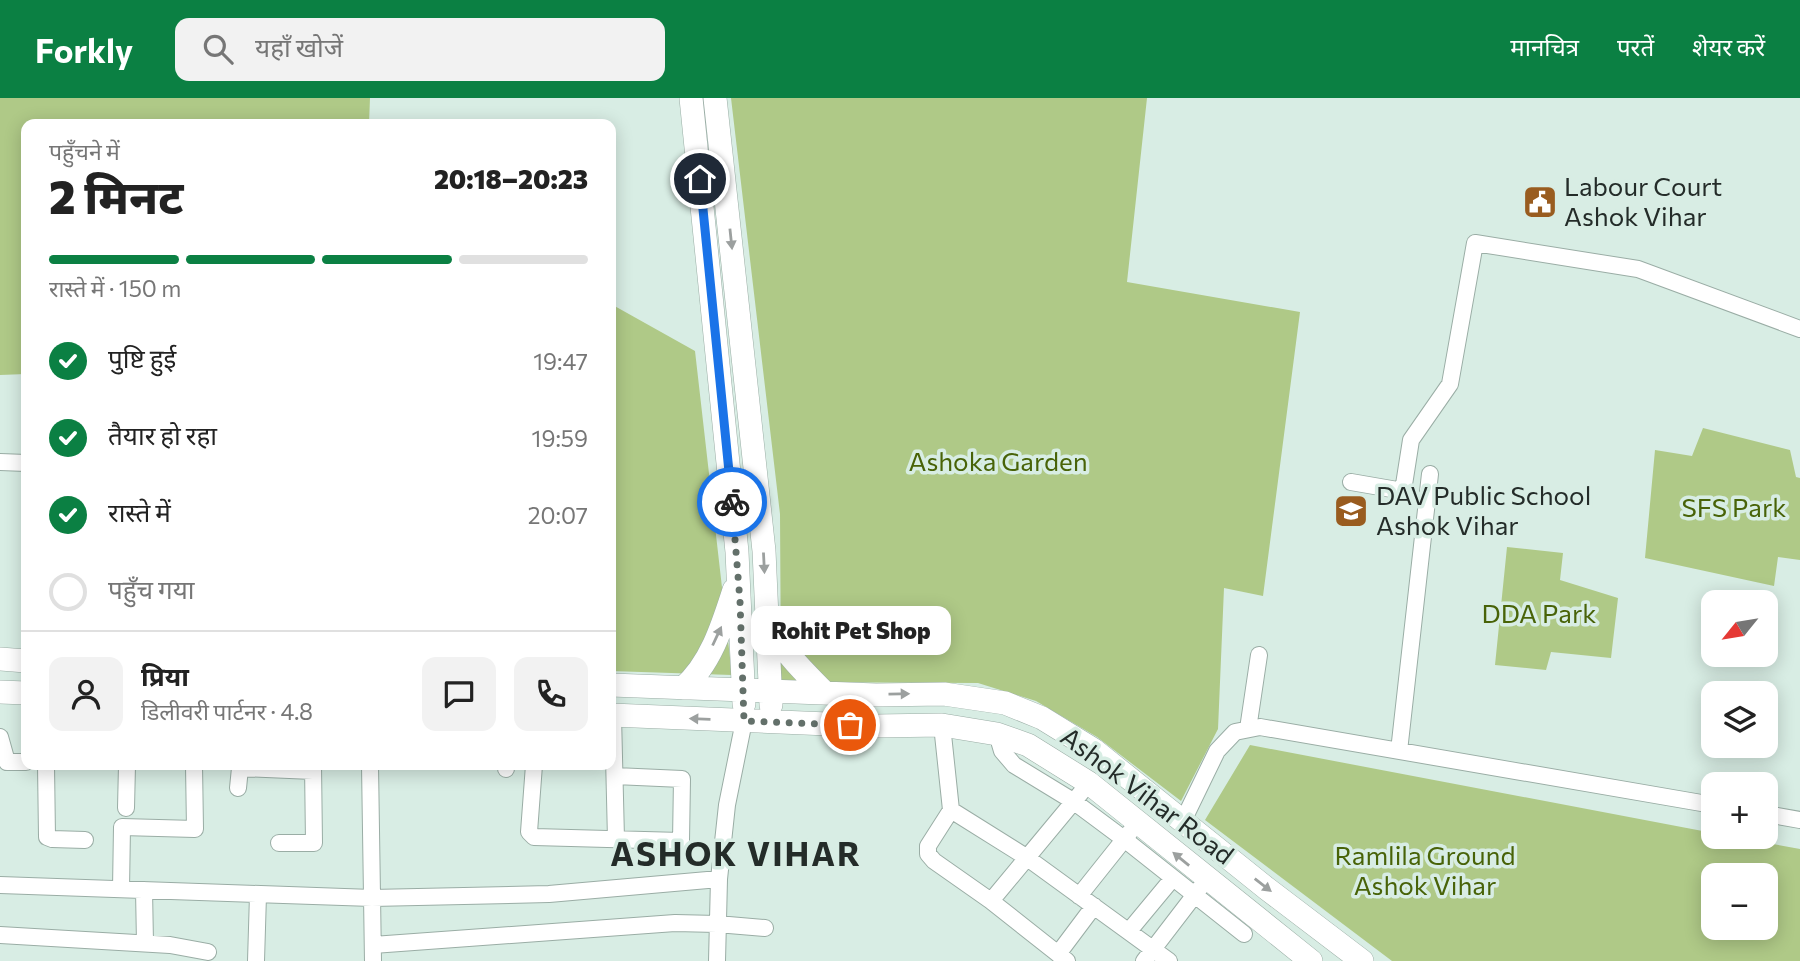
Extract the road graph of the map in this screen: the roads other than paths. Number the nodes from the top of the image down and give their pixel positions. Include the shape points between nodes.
1 (691, 98) edge
2 (715, 98) edge
3 (1800, 329) edge
4 (0, 462) edge
5 (21, 463) edge
6 (1430, 474) dead end
7 (1351, 482) dead end
8 (738, 577) junction
9 (767, 622) junction
10 (1259, 656) dead end
11 (0, 659) edge
12 (21, 661) edge
13 (616, 685) edge
14 (683, 688) junction
15 (744, 690) junction
16 (770, 691) junction
17 (0, 692) edge
18 (824, 692) junction
19 (21, 693) edge
20 (616, 715) edge
21 (744, 721) junction
22 (772, 722) junction
23 (942, 725) junction
24 (1248, 729) junction
25 (997, 734) junction
26 (0, 737) edge
27 (1399, 751) junction
28 (21, 762) edge
29 (46, 770) edge
30 (127, 770) edge
31 (194, 770) edge
32 (240, 770) edge
33 (313, 770) edge
34 (370, 770) edge
35 (534, 770) edge
36 (615, 770) edge
37 (615, 776) junction
38 (1088, 783) junction
39 (239, 788) dead end
40 (1073, 801) junction
41 (1701, 803) edge
42 (126, 808) dead end
43 (951, 810) junction
44 (1778, 816) edge
45 (1800, 820) edge
46 (1183, 821) junction
47 (1131, 831) junction
48 (616, 839) junction
49 (85, 840) dead end
50 (279, 843) dead end
51 (1026, 857) junction
52 (1173, 878) junction
53 (719, 879) junction
54 (0, 885) edge
55 (1201, 887) junction
56 (121, 889) junction
57 (144, 890) junction
58 (258, 895) junction
59 (1079, 896) junction
60 (372, 898) junction
61 (991, 901) junction
62 (1094, 906) junction
63 (717, 924) junction
64 (765, 928) dead end
65 (1129, 931) junction
66 (1244, 934) dead end
67 (0, 936) edge
68 (145, 943) junction
69 (208, 952) dead end
70 (373, 953) edge
71 (1149, 955) edge
72 (1062, 957) edge
73 (256, 961) edge
74 (717, 961) edge
75 (1170, 961) edge
76 (1311, 961) edge
77 (1362, 961) edge

1 - 8 main road
2 -> 9 main road via 764,551
3 - 7 street via 1638,269 1475,243 1450,384 1412,440 1403,491
4 - 5 street
6 - 27 street
14 -> 8 main road via 695,678 719,632
8 - 15 main road
9 - 16 main road
9 - 18 main road via 795,662
10 - 24 street
11 - 12 main road
13 - 14 main road, Ashok Vihar Road
14 - 15 main road, Ashok Vihar Road
15 - 16 main road, Ashok Vihar Road
15 - 21 main road
16 - 18 main road, Ashok Vihar Road
16 - 22 main road
17 - 19 main road
18 -> 46 main road, Ashok Vihar Road via 944,694 1005,703 1042,718 1094,750
21 -> 20 main road, Ashok Vihar Road
21 - 22 main road, Ashok Vihar Road
21 - 53 street via 727,806
22 - 23 main road, Ashok Vihar Road
23 - 25 main road, Ashok Vihar Road
23 - 43 street
24 - 27 street via 1260,727
24 - 46 street via 1235,733 1217,751
25 - 38 main road, Ashok Vihar Road via 1028,745
25 - 40 street via 1002,751 1014,765
26 - 28 street via 6,762
27 - 41 street
29 - 49 street via 47,837
30 - 42 street
31 - 56 street via 195,829 122,827
32 - 39 street
33 - 50 street via 314,843
34 - 60 street
35 - 48 street via 531,835
36 - 37 street
37 - 48 street
37 - 48 street via 682,779 681,841
38 - 40 street
38 - 47 main road, Ashok Vihar Road
40 - 47 street
40 - 51 street
43 - 51 street
43 - 61 street via 928,846 928,854
44 - 45 street
46 -> 77 main road, Ashok Vihar Road
47 - 52 street
55 -> 47 main road, Ashok Vihar Road
47 - 59 street
51 - 59 street
51 - 61 street
52 - 55 street
52 - 65 street
53 - 60 street via 549,894
53 - 63 street
54 - 56 street
55 - 66 street
55 - 71 street
55 - 76 main road, Ashok Vihar Road
56 - 57 street
57 - 58 street
57 - 68 street
58 - 60 street
58 - 73 street
59 - 62 street
60 - 70 street
61 - 72 street
62 - 65 street
62 - 72 street
63 - 64 street
63 - 70 street via 675,923
63 - 74 street
65 - 71 street
67 - 68 street
68 - 69 street
71 - 75 street

